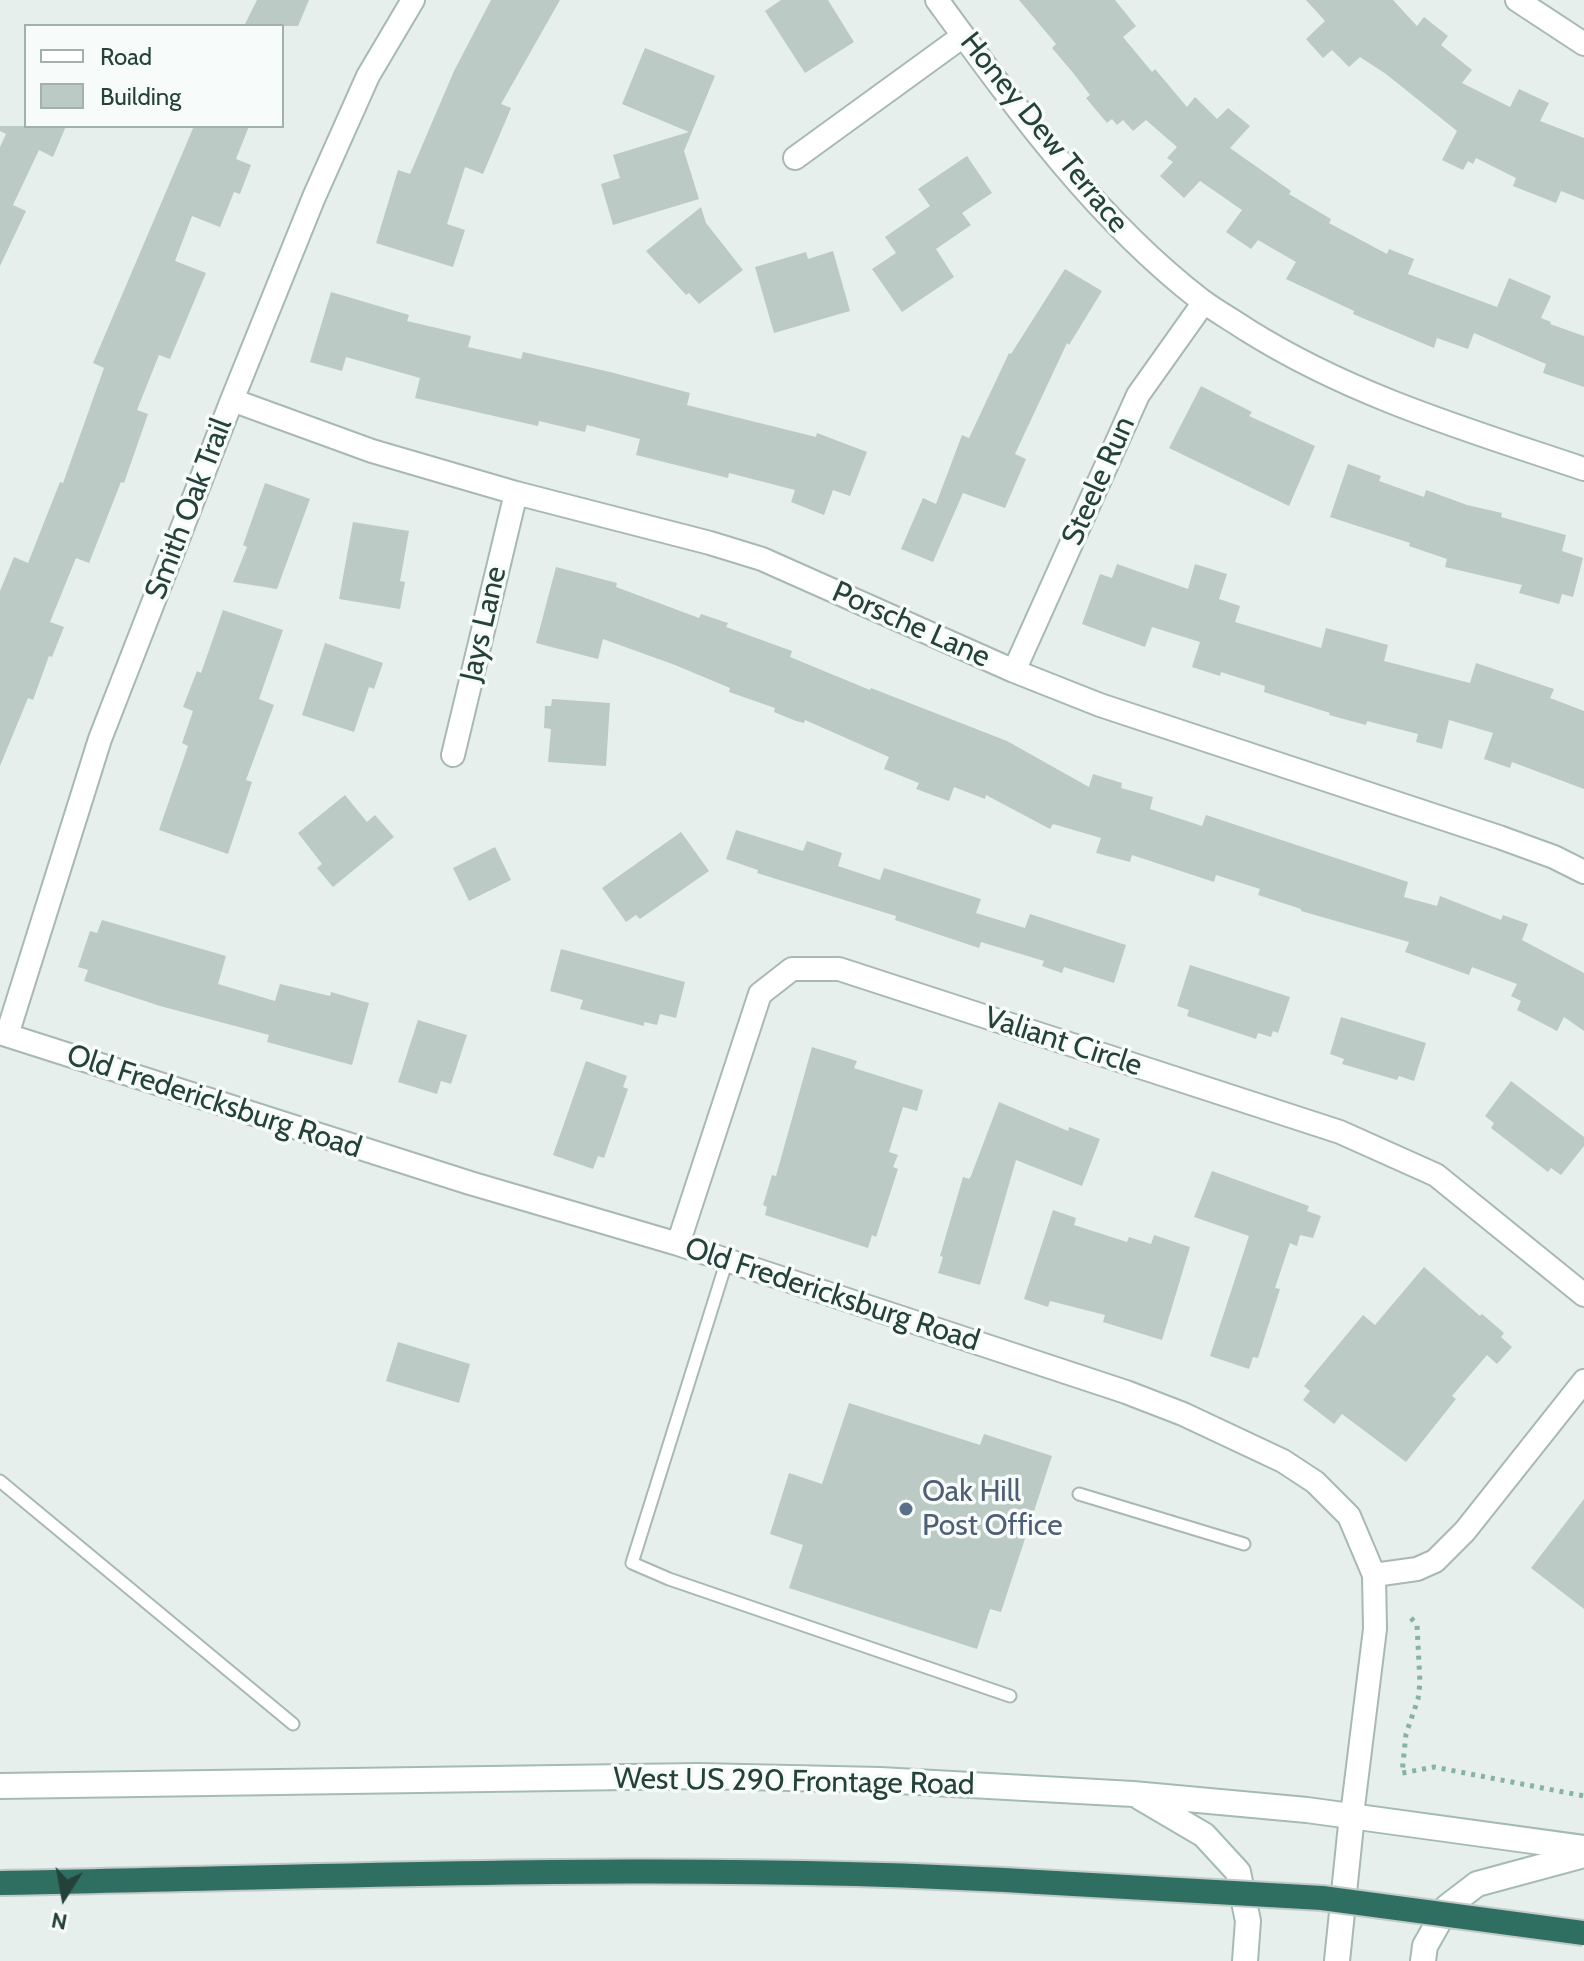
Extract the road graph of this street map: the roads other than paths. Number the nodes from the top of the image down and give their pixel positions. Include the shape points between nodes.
1 (413, 0) edge
2 (937, 0) edge
3 (1517, 0) edge
4 (963, 36) junction
5 (1584, 44) edge
6 (795, 158) dead end
7 (1204, 302) junction
8 (232, 400) junction
9 (1584, 469) edge
10 (516, 493) junction
11 (1014, 671) junction
12 (453, 755) dead end
13 (1584, 872) edge
14 (3, 1034) edge
15 (678, 1244) junction
16 (727, 1260) junction
17 (1584, 1295) edge
18 (1584, 1381) edge
19 (0, 1481) edge
20 (1079, 1494) dead end
21 (1244, 1544) dead end
22 (1374, 1575) junction
23 (1010, 1696) dead end
24 (293, 1724) dead end
25 (0, 1786) edge
26 (1133, 1794) junction
27 (1352, 1815) junction
28 (1584, 1848) edge
29 (1584, 1855) edge
30 (0, 1883) edge
31 (1584, 1933) edge
32 (1245, 1961) edge
33 (1337, 1961) edge
34 (1423, 1961) edge

1 - 8 street, Smith Oak Trail via 368,76
2 - 4 street, Honey Dew Terrace
3 - 5 street
4 - 6 street
4 - 7 street, Honey Dew Terrace via 1079,185 1145,254
7 - 9 street, Honey Dew Terrace via 1338,381
7 - 11 street, Steele Run via 1138,395
8 - 10 street, Porsche Lane via 372,451
8 - 14 street, Smith Oak Trail via 100,739
10 - 11 street, Porsche Lane via 762,559
10 - 12 street, Jays Lane
11 - 13 street, Porsche Lane via 1100,705 1499,837
14 - 15 street, Old Fredericksburg Road
15 - 16 street, Old Fredericksburg Road
15 - 17 street, Valiant Circle via 760,994 792,969 839,969 1340,1132 1436,1175
16 - 22 street, Old Fredericksburg Road via 1126,1392 1283,1461 1315,1482 1349,1516
16 - 23 lane via 632,1563
18 - 22 street via 1435,1561
19 - 24 lane
20 - 21 lane
22 - 27 street, Old Fredericksburg Road via 1375,1629
25 - 26 main road, West US 290 Frontage Road via 698,1776
26 - 27 main road, West US 290 Frontage Road
26 - 32 main road via 1204,1835 1238,1872 1248,1921
27 - 28 main road, West US 290 Frontage Road
27 - 33 main road
29 - 34 main road via 1477,1884 1447,1907 1425,1946
30 - 31 highway, bridge via 622,1872 890,1873 1322,1898

